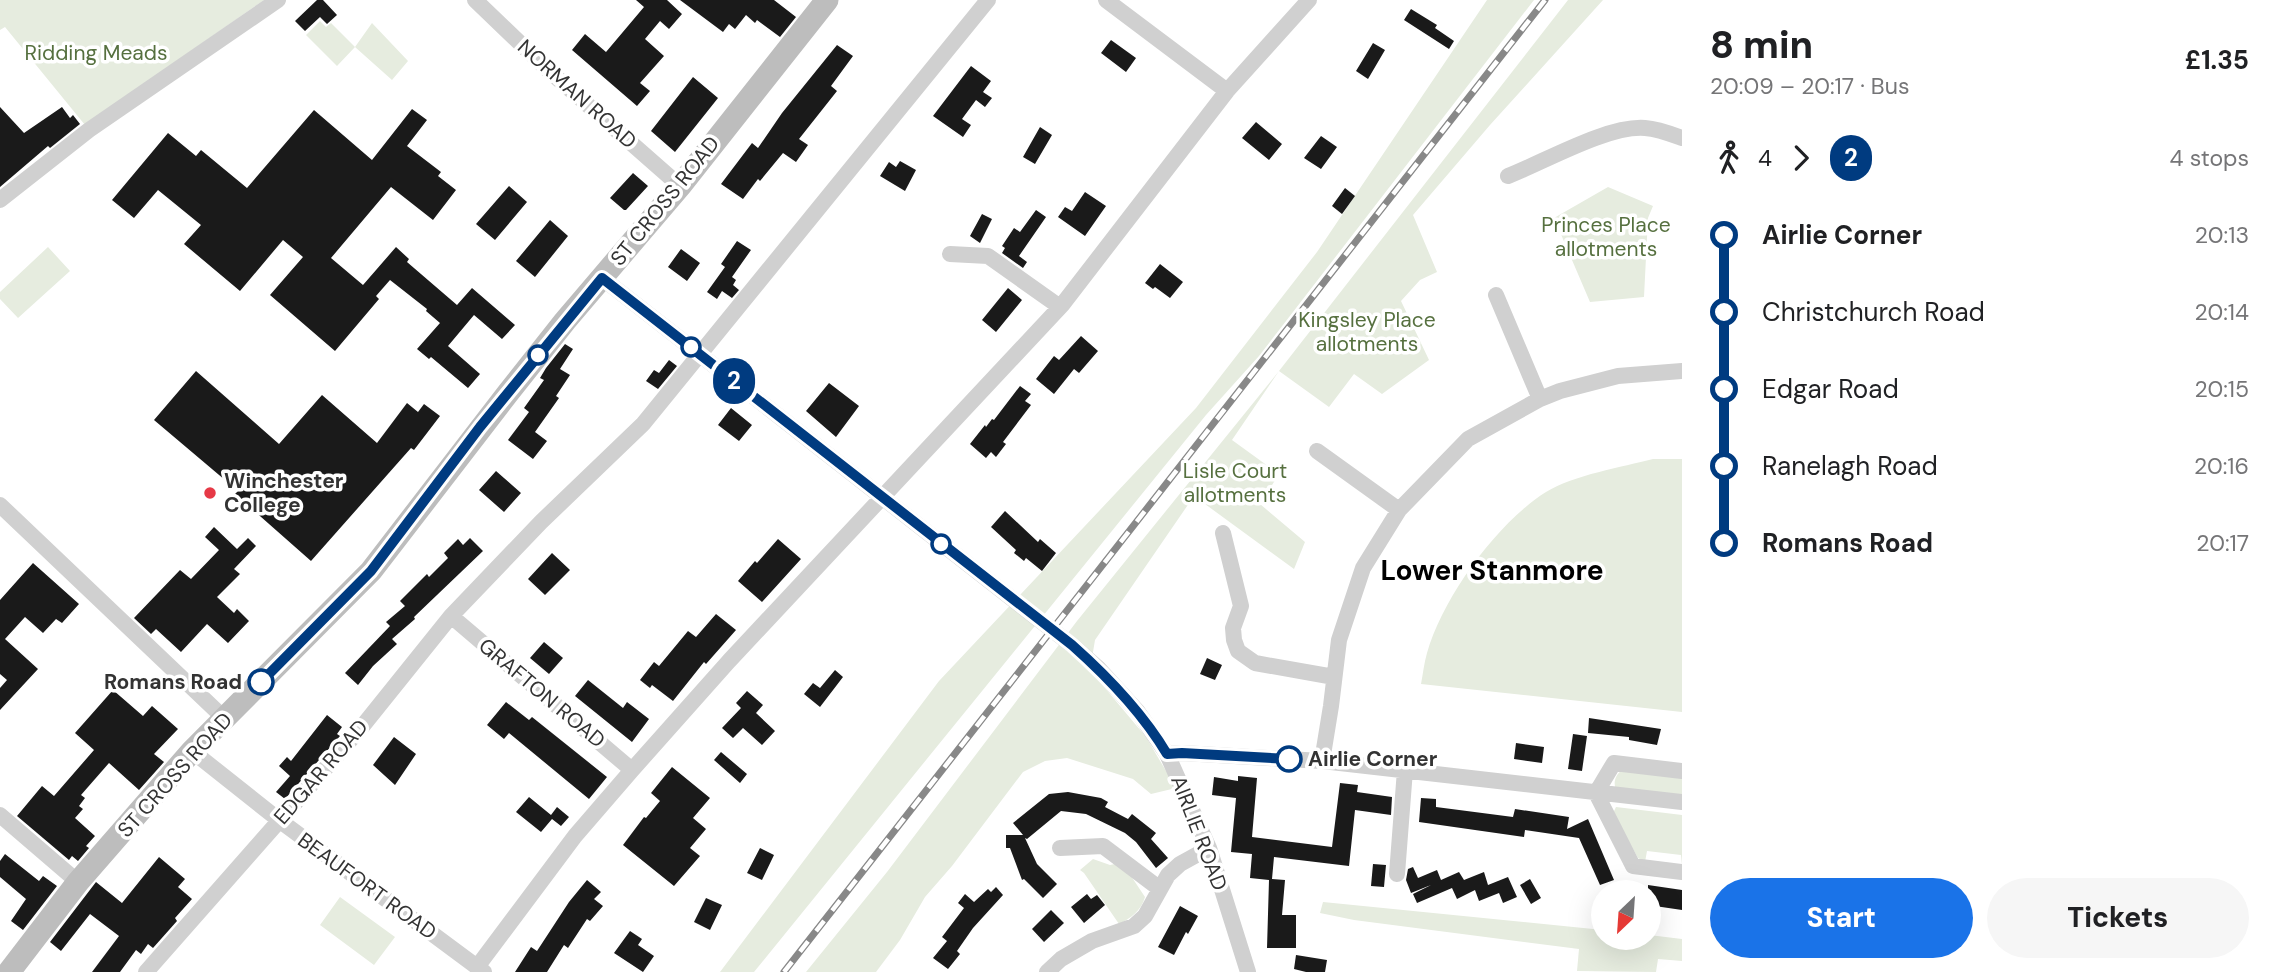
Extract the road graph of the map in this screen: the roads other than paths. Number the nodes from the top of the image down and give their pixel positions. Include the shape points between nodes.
1 (278, 0) edge
2 (475, 0) edge
3 (827, 0) edge
4 (988, 0) edge
5 (1106, 0) edge
6 (1309, 0) edge
7 (1227, 91) junction
8 (1682, 138) edge
9 (1508, 176) dead end
10 (680, 186) junction
11 (0, 200) edge
12 (950, 254) dead end
13 (602, 278) junction
14 (1496, 295) dead end
15 (1060, 307) junction
16 (702, 355) junction
17 (1682, 371) edge
18 (1540, 399) junction
19 (1317, 451) dead end
20 (881, 498) junction
21 (0, 505) edge
22 (1399, 510) junction
23 (1223, 534) dead end
24 (451, 616) junction
25 (1038, 619) tunnel mouth
26 (1072, 645) tunnel mouth
27 (1334, 677) junction
28 (225, 719) junction
29 (192, 751) junction
30 (1167, 754) junction
31 (1322, 761) junction
32 (632, 770) junction
33 (1405, 770) junction
34 (1682, 771) edge
35 (1596, 793) junction
36 (1682, 802) edge
37 (0, 815) edge
38 (279, 820) junction
39 (1060, 848) dead end
40 (1209, 848) junction
41 (1682, 872) edge
42 (1397, 874) dead end
43 (78, 883) junction
44 (1160, 889) junction
45 (481, 970) edge
46 (9, 972) edge
47 (148, 972) edge
48 (1047, 972) edge
49 (1248, 972) edge

1 - 11 street via 89,130
2 - 10 street, NORMAN ROAD
3 - 10 main road, ST CROSS ROAD
4 - 16 street, EDGAR ROAD
5 - 7 street
6 - 7 street
7 - 15 street
8 - 9 street via 1631,129 1574,147
10 - 13 main road, ST CROSS ROAD
12 - 15 street via 988,256
13 - 16 street
13 - 28 main road, ST CROSS ROAD via 480,427 371,571
14 - 18 street
15 - 20 street
16 - 20 street
16 - 24 street, EDGAR ROAD via 643,424
17 - 18 street via 1618,376
18 - 22 street via 1468,439
19 - 22 street
20 - 25 street
20 - 32 street
21 - 28 street
22 - 27 street via 1363,568 1339,640
23 - 27 street via 1241,606 1233,628 1238,650 1255,663
24 - 32 street, GRAFTON ROAD
24 - 38 street, EDGAR ROAD
26 - 30 street, AIRLIE ROAD via 1138,712
27 - 31 street
28 - 29 main road, ST CROSS ROAD
29 - 38 street, BEAUFORT ROAD
29 - 43 main road, ST CROSS ROAD
30 - 31 street
30 - 40 street, AIRLIE ROAD
31 - 33 street
32 - 45 street via 575,836
33 - 35 street
33 - 42 street
34 - 35 street via 1614,763
35 - 36 street
35 - 41 street via 1633,866
37 - 43 street
38 - 45 street, BEAUFORT ROAD
38 - 47 street, EDGAR ROAD
39 - 44 street via 1103,846
40 - 44 street via 1180,864
40 - 49 street, AIRLIE ROAD
43 - 46 main road, ST CROSS ROAD
44 - 48 street via 1145,916 1133,926 1092,942

